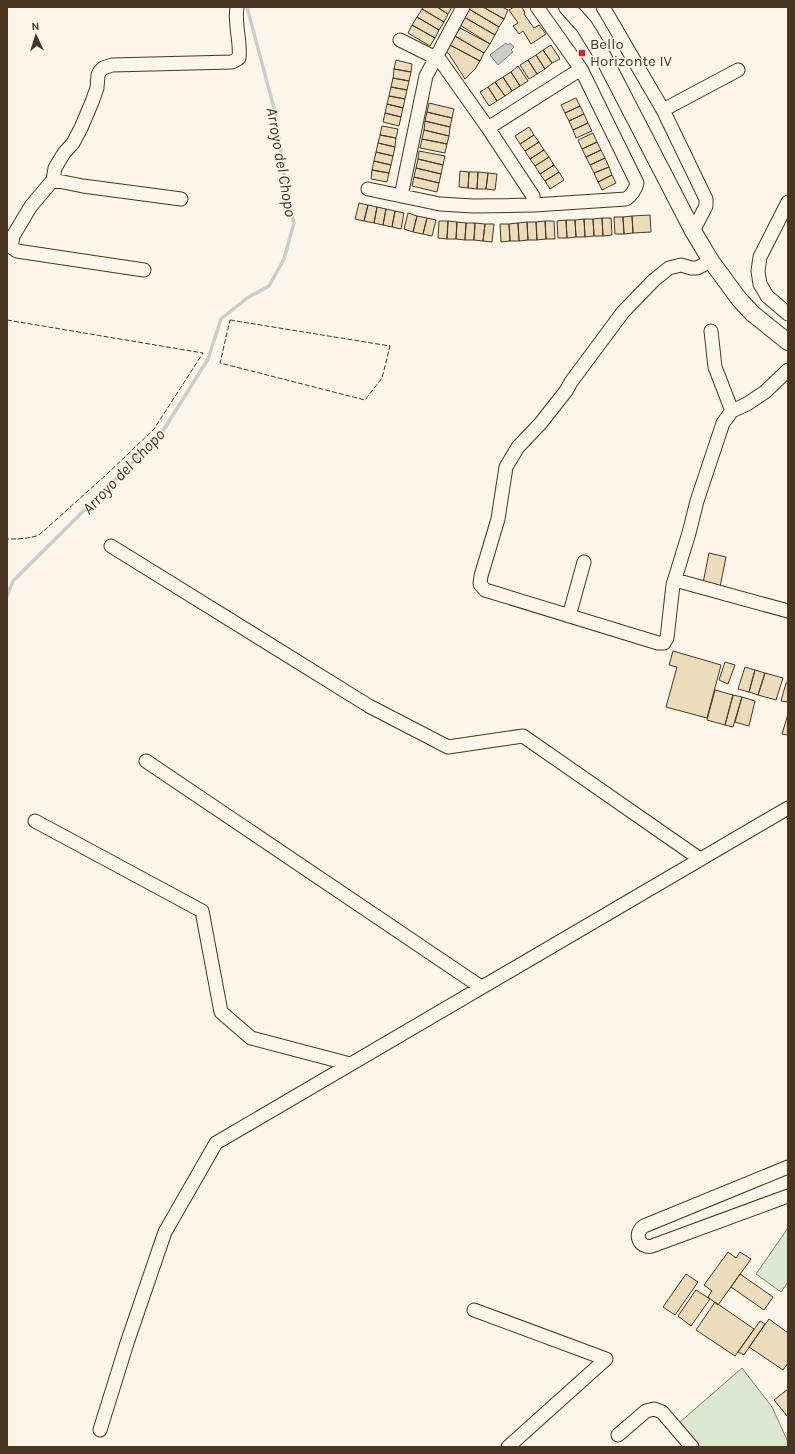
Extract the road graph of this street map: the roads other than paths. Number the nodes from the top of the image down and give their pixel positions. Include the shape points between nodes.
1 (237, 7) edge
2 (463, 7) edge
3 (537, 7) edge
4 (567, 7) edge
5 (576, 7) edge
6 (604, 7) edge
7 (584, 26) junction
8 (400, 40) dead end
9 (435, 58) junction
10 (581, 69) junction
11 (738, 70) dead end
12 (663, 110) junction
13 (488, 128) junction
14 (53, 180) junction
15 (368, 188) dead end
16 (401, 196) junction
17 (181, 199) dead end
18 (788, 202) edge
19 (534, 205) junction
20 (693, 231) junction
21 (711, 261) junction
22 (144, 270) dead end
23 (788, 314) edge
24 (711, 331) dead end
25 (788, 342) edge
26 (788, 370) edge
27 (732, 411) junction
28 (111, 546) dead end
29 (584, 562) dead end
30 (675, 580) junction
31 (788, 611) edge
32 (569, 616) junction
33 (146, 761) dead end
34 (788, 808) edge
35 (35, 821) dead end
36 (700, 859) junction
37 (481, 987) junction
38 (350, 1064) junction
39 (788, 1167) edge
40 (788, 1196) edge
41 (474, 1310) dead end
42 (100, 1430) dead end
43 (618, 1435) dead end
44 (508, 1447) edge
45 (692, 1447) edge

1 - 14 street via 240,58 232,62 112,65 103,68 98,75 96,88 81,128 64,153
2 - 9 street
3 - 10 street
4 - 7 main road
5 - 7 main road
6 - 12 street
7 - 20 main road via 602,55
8 - 9 street
9 - 13 street via 440,60
9 - 16 street via 426,76
10 - 13 street
10 - 19 street via 637,183 635,190 626,200
11 - 12 street
12 - 20 street via 706,199 706,206
13 - 19 street via 533,196
14 - 17 street
14 - 22 street via 31,206 13,236 11,247 18,251
15 - 16 street
16 - 19 street via 440,204
18 - 23 street via 760,257 758,271 760,284 767,296
20 - 21 main road
21 - 25 main road via 753,314
21 - 32 street via 697,268 681,265 669,268 654,280 623,312 566,391 518,447 506,467 498,519 480,584 485,590
24 - 27 street via 715,367
26 - 27 street via 765,392
27 - 30 street via 723,423 712,454
28 - 36 street via 369,706 448,747 523,736
29 - 32 street
30 - 31 street
30 - 32 street via 664,644
33 - 37 street
34 - 36 street
35 - 38 street via 202,912 221,1012 251,1038
36 - 37 street
37 - 38 street
38 - 42 street via 216,1143 165,1232
39 - 40 street via 644,1226 639,1231 638,1238 641,1244 652,1246
41 - 44 street via 606,1358
43 - 45 street via 646,1411 654,1409 662,1412

